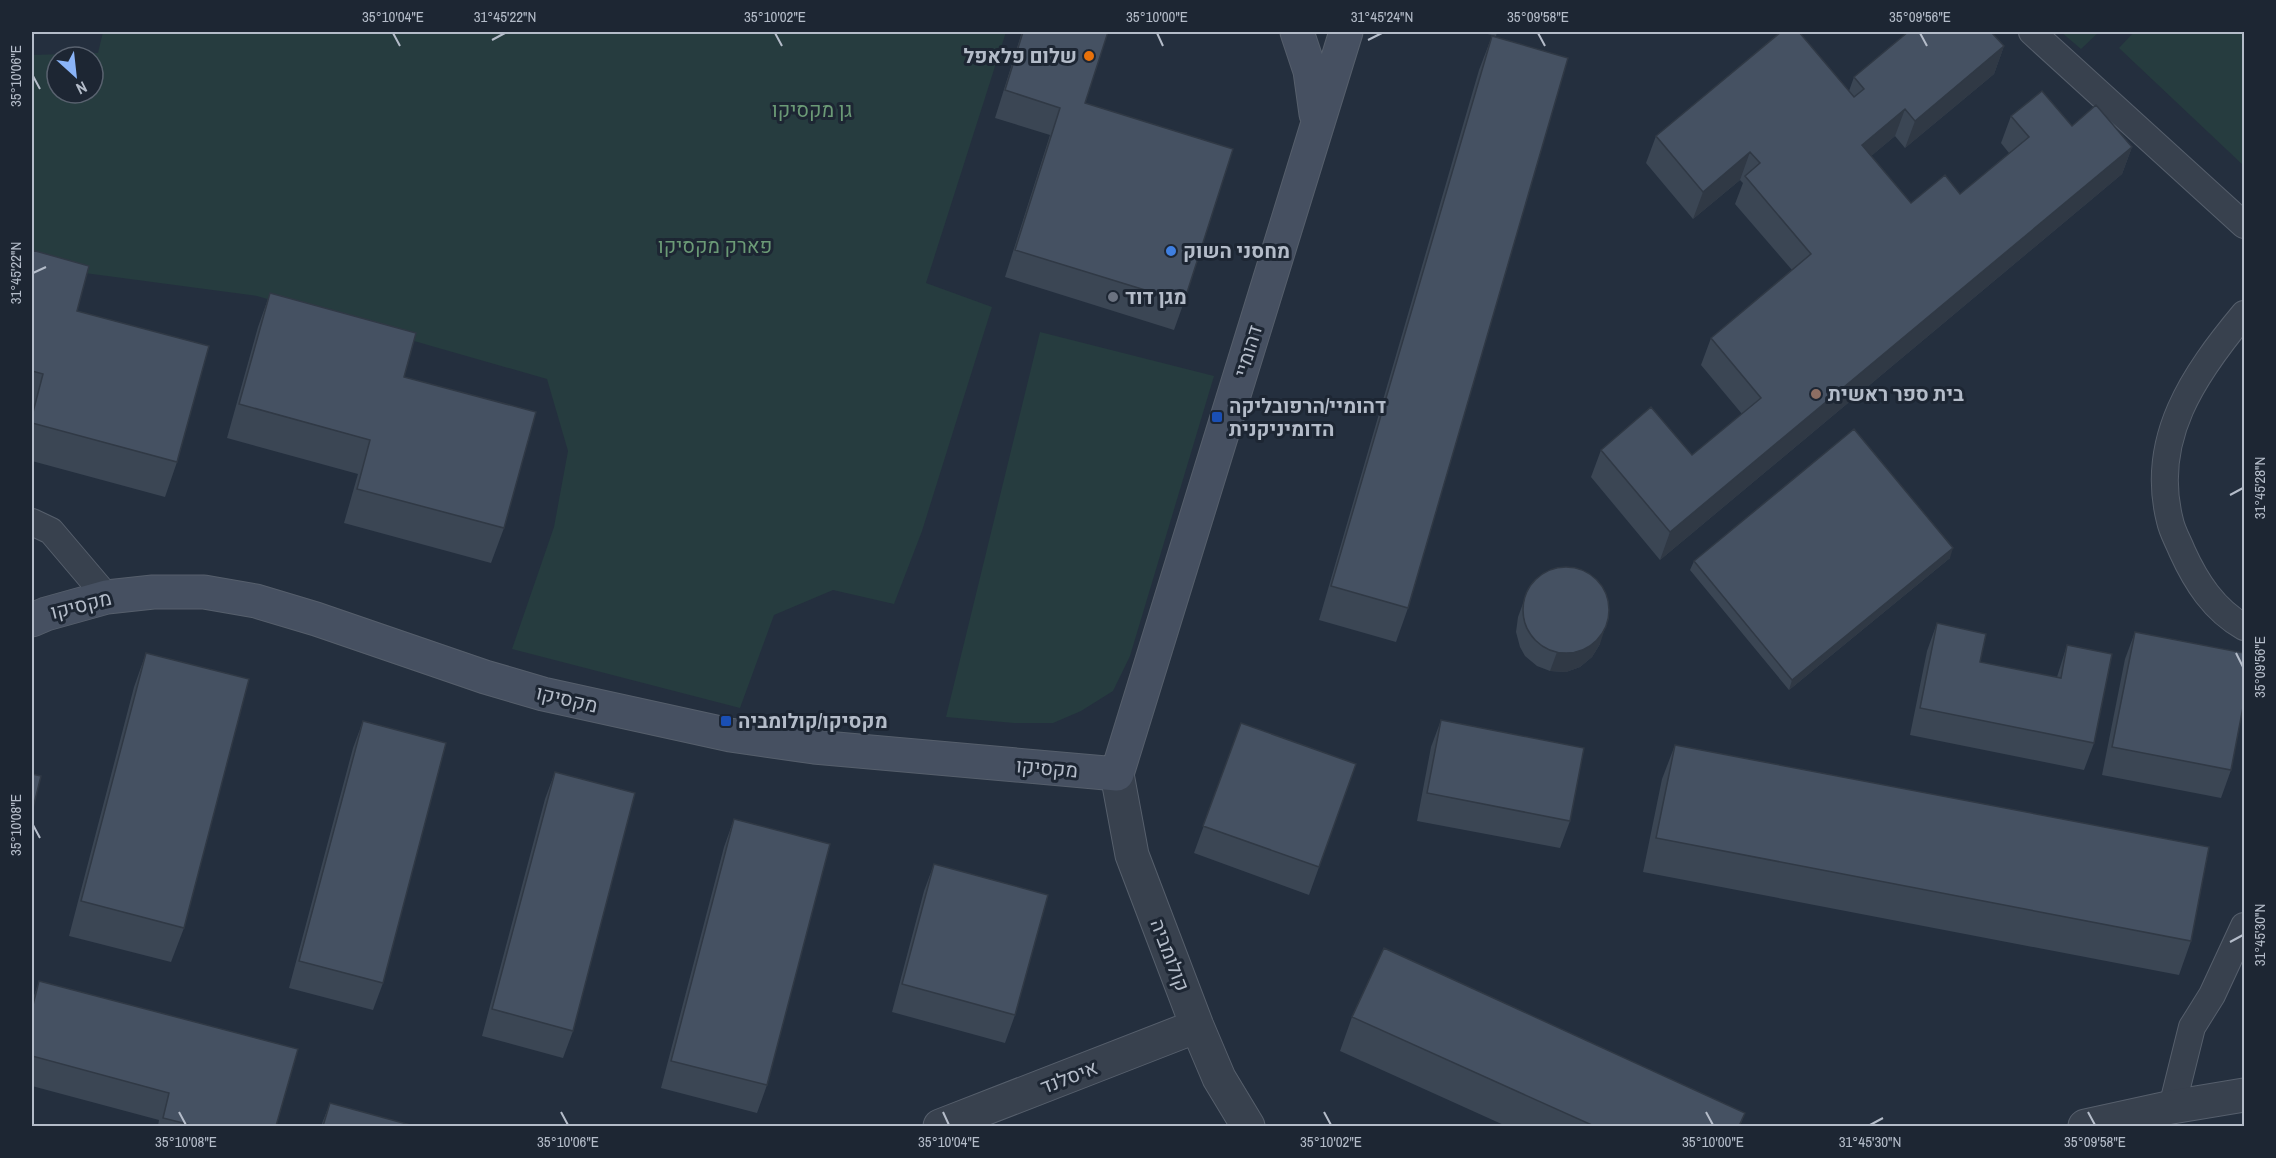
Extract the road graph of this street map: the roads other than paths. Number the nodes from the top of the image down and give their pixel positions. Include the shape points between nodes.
1 (1298, 32) edge
2 (1346, 32) edge
3 (2032, 32) edge
4 (1318, 125) junction
5 (2244, 225) edge
6 (2244, 314) edge
7 (32, 522) edge
8 (107, 597) junction
9 (32, 620) edge
10 (2244, 627) edge
11 (1117, 774) junction
12 (2244, 926) edge
13 (1197, 1026) junction
14 (2244, 1095) edge
15 (2172, 1107) junction
16 (940, 1126) edge
17 (1248, 1126) edge
18 (2085, 1126) edge

1 - 4 street via 1310,72
2 - 4 street, דהומיי
3 - 5 lane
4 - 11 street, דהומיי
6 - 10 lane via 2189,389 2168,443 2165,478 2170,523 2188,565 2206,594 2227,617
7 - 8 lane via 51,531
8 - 9 street, מקסיקו
8 - 11 street, מקסיקו via 204,592 256,601 535,692 730,735 814,747
11 - 13 street, קולומביה via 1132,855
12 - 15 lane via 2192,1027
13 - 16 street, איסלנד
13 - 17 street, קולומביה via 1220,1078
14 - 15 street
15 - 18 street

